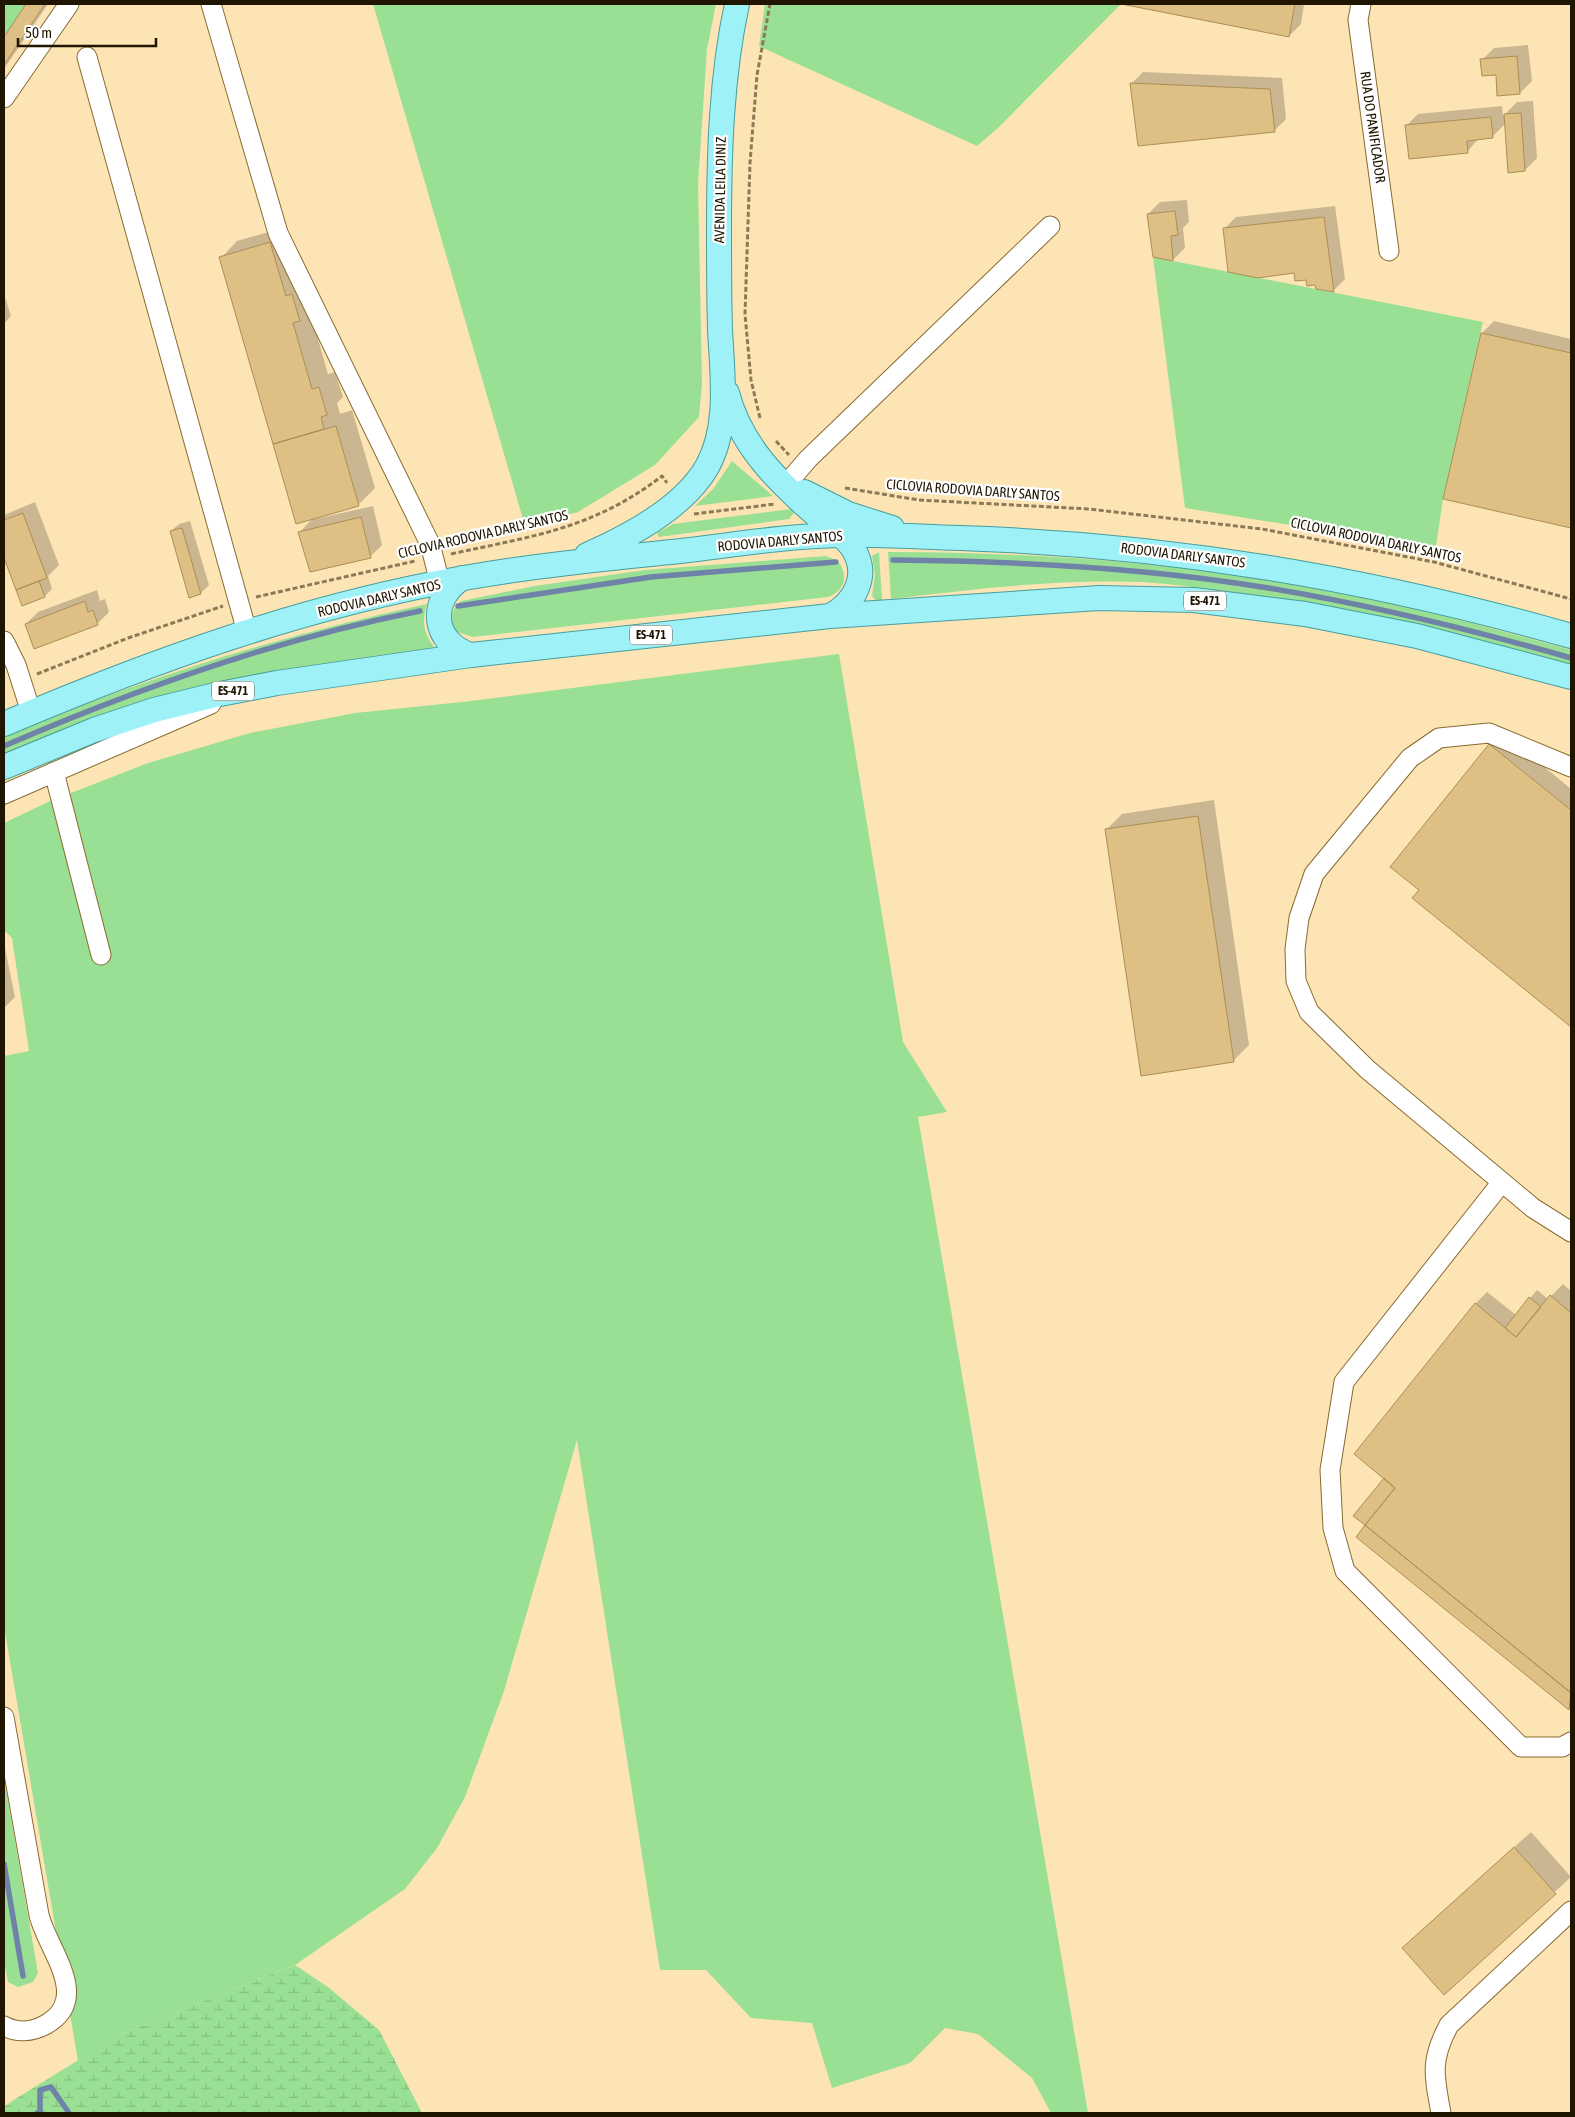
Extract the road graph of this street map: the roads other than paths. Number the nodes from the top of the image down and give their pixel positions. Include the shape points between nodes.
1 (69, 4) edge
2 (211, 4) edge
3 (737, 4) edge
4 (1361, 4) edge
5 (86, 57) dead end
6 (4, 98) edge
7 (1050, 226) dead end
8 (1389, 251) dead end
9 (723, 378) junction
10 (797, 486) junction
11 (840, 535) junction
12 (946, 538) junction
13 (563, 564) junction
14 (451, 581) junction
15 (830, 616) junction
16 (247, 632) junction
17 (1571, 636) edge
18 (4, 641) edge
19 (471, 655) junction
20 (1571, 677) edge
21 (246, 688) junction
22 (32, 712) junction
23 (4, 724) edge
24 (4, 767) edge
25 (1571, 767) edge
26 (54, 772) junction
27 (4, 794) edge
28 (101, 955) dead end
29 (1502, 1182) junction
30 (1571, 1232) edge
31 (4, 1717) edge
32 (1571, 1742) edge
33 (1571, 1911) edge
34 (4, 2026) edge
35 (1441, 2113) edge

1 - 6 street
2 - 14 street via 278,233 430,544 433,558
3 - 9 main road, AVENIDA LEILA DINIZ via 729,41 722,106 718,229
4 - 8 street, RUA DO PANIFICADOR via 1358,20
5 - 16 street
7 - 10 street
9 - 10 main road, AVENIDA LEILA DINIZ via 738,426 757,455
9 - 13 main road, AVENIDA LEILA DINIZ via 720,426 714,451 697,481 680,498 632,532
10 - 11 main road, AVENIDA LEILA DINIZ
10 - 12 main road via 870,522
11 - 12 main road, RODOVIA DARLY SANTOS
11 - 13 main road, RODOVIA DARLY SANTOS
11 - 15 main road, AVENIDA LEILA DINIZ via 856,554 860,578 853,597 839,612
12 - 17 main road, RODOVIA DARLY SANTOS via 1086,544 1257,564 1426,597
13 - 14 main road, RODOVIA DARLY SANTOS
14 - 16 main road, RODOVIA DARLY SANTOS
14 - 19 main road via 439,610 439,620 446,639
15 - 19 main road, ES-471
15 - 20 main road, ES-471 via 1099,598 1194,600 1362,624 1472,649
16 - 22 main road, RODOVIA DARLY SANTOS via 136,670
18 - 22 street
19 - 21 main road, ES-471
21 - 24 main road, ES-471 via 124,720
21 - 26 street
22 - 23 main road, RODOVIA DARLY SANTOS
25 - 29 street via 1488,733 1439,738 1410,758 1314,874 1299,918 1295,949 1296,981 1309,1012 1367,1069
26 - 27 street
26 - 28 street
29 - 30 street via 1533,1208
29 - 32 street via 1344,1382 1330,1470 1333,1528 1345,1571 1521,1747 1562,1747
31 - 34 street via 39,1915 63,1971 67,1990 61,2009 47,2024 28,2031
33 - 35 street via 1449,2024 1438,2045 1434,2072

